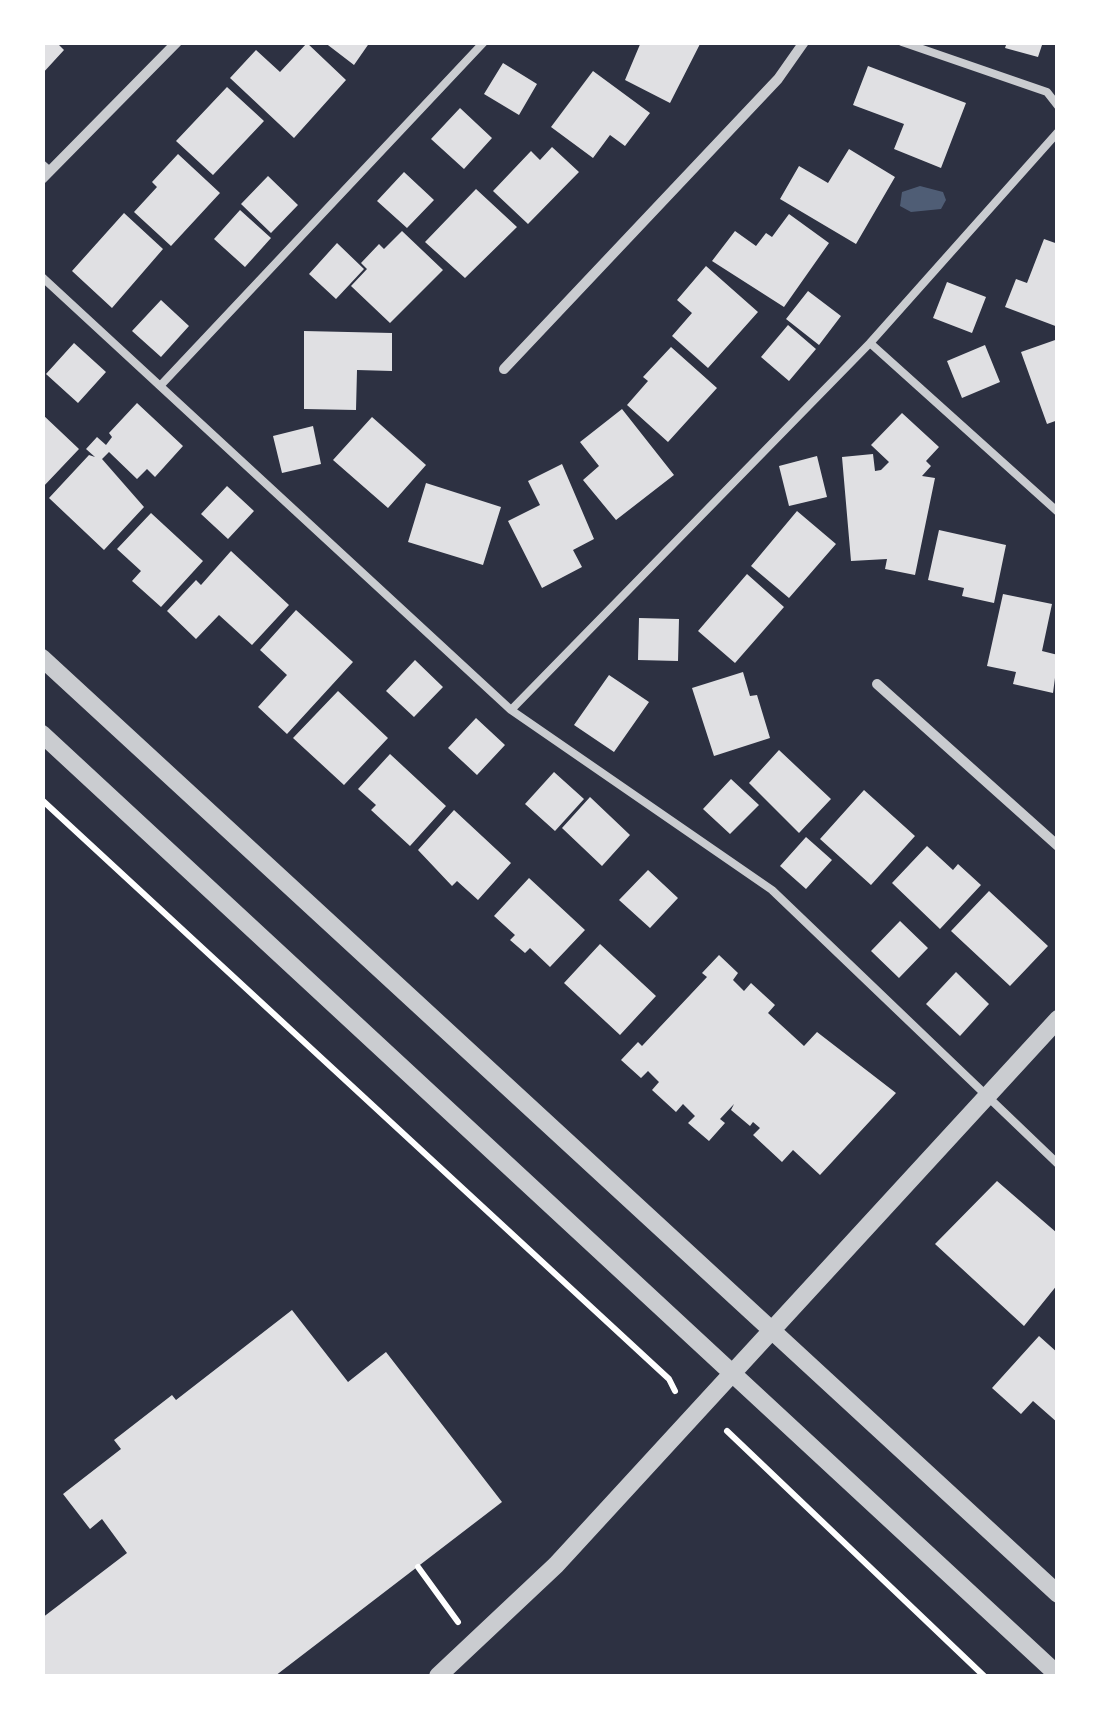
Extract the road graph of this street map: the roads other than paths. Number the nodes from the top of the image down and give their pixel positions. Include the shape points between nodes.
1 (178, 42) edge
2 (484, 42) edge
3 (804, 42) edge
4 (902, 42) edge
5 (1058, 106) edge
6 (1058, 132) edge
7 (45, 171) edge
8 (42, 276) edge
9 (870, 343) junction
10 (504, 369) dead end
11 (160, 386) junction
12 (1058, 512) edge
13 (42, 658) edge
14 (877, 684) dead end
15 (511, 710) junction
16 (42, 734) edge
17 (1058, 846) edge
18 (1058, 1018) edge
19 (986, 1097) junction
20 (1058, 1164) edge
21 (772, 1332) junction
22 (733, 1374) junction
23 (1058, 1594) edge
24 (1058, 1675) edge
25 (438, 1676) edge

1 - 7 street
2 - 11 lane
3 - 10 street via 778,79
4 - 5 lane via 1047,92
6 - 9 lane
8 - 11 lane
9 - 12 lane
9 - 15 lane
11 - 15 lane
13 - 21 street
14 - 17 street
15 - 19 lane via 772,890
16 - 22 street
18 - 19 street
19 - 20 lane
19 - 21 street
21 - 22 street
21 - 23 street
22 - 24 street
22 - 25 street via 556,1565

